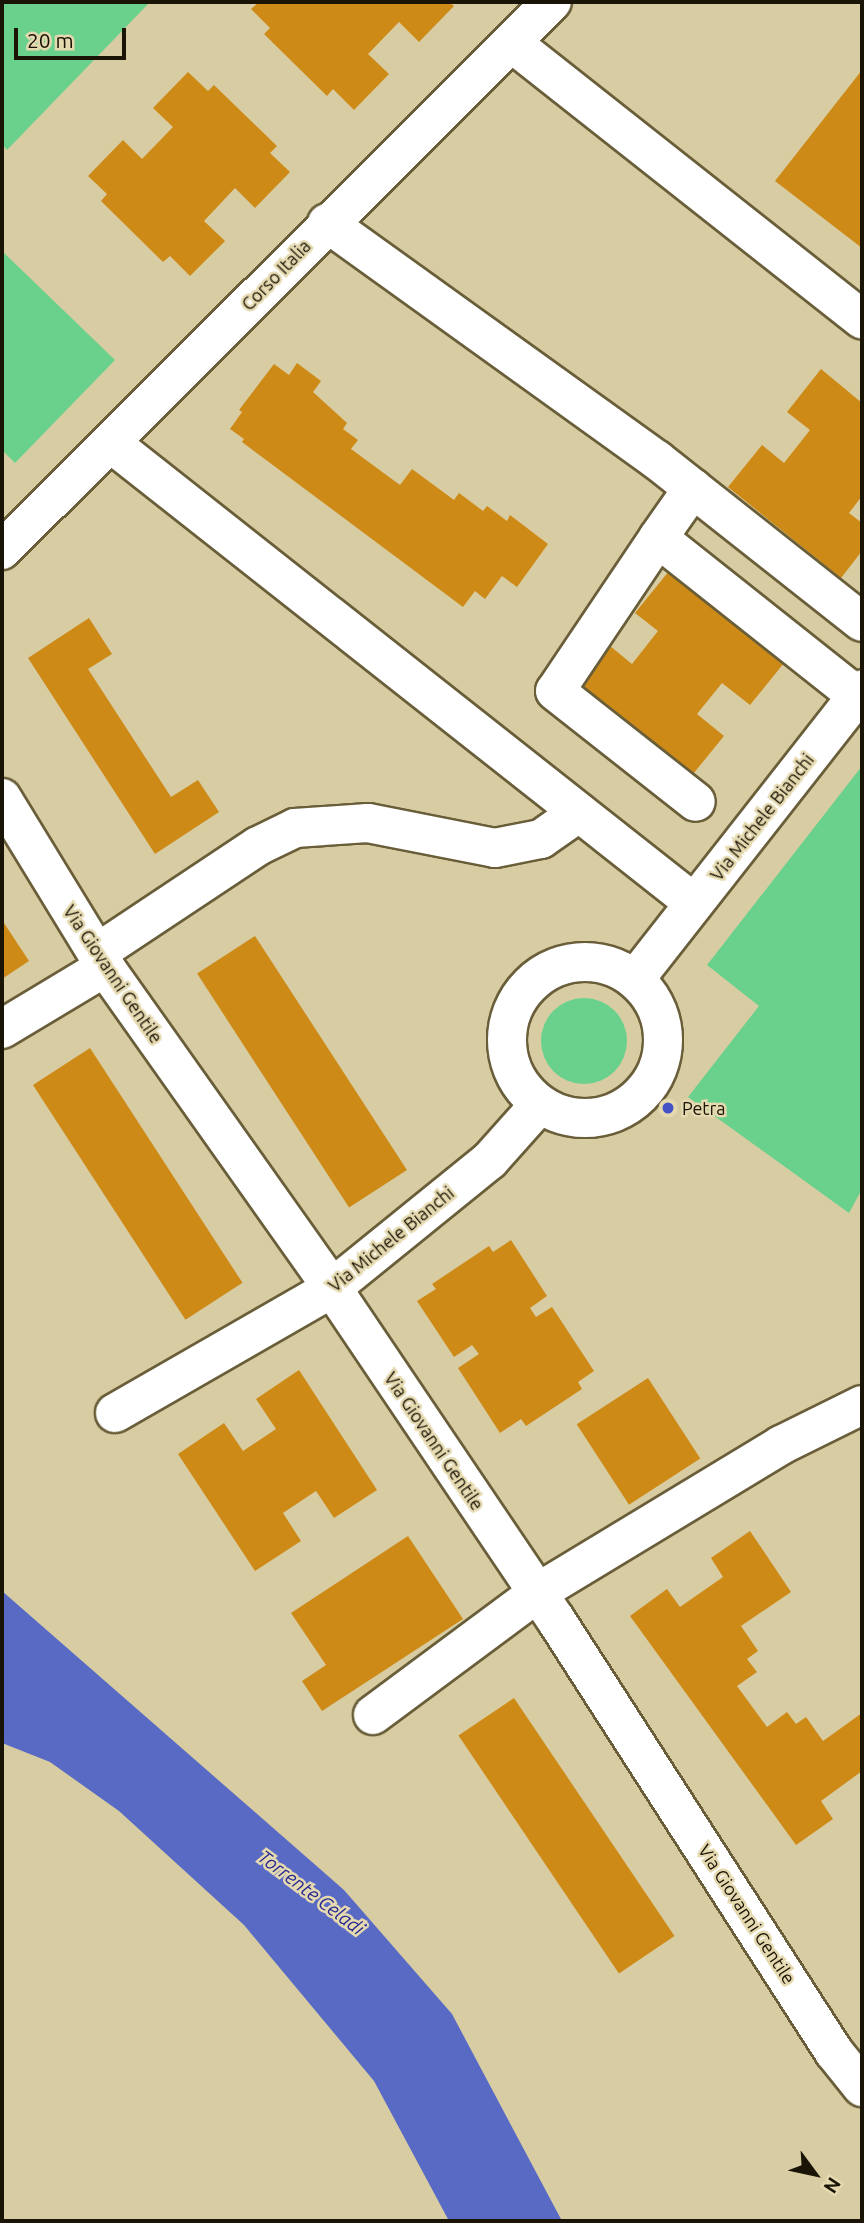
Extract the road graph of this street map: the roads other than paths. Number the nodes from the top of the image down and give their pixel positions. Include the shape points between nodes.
1 (552, 2) edge
2 (512, 43) junction
3 (327, 223) junction
4 (862, 319) edge
5 (111, 444) junction
6 (693, 488) junction
7 (658, 538) junction
8 (2, 550) edge
9 (862, 622) edge
10 (859, 693) edge
11 (2, 798) edge
12 (696, 802) dead end
13 (578, 813) junction
14 (694, 903) junction
15 (101, 960) junction
16 (635, 979) junction
17 (2, 1029) edge
18 (539, 1105) junction
19 (332, 1288) junction
20 (862, 1405) edge
21 (115, 1413) dead end
22 (537, 1593) junction
23 (373, 1715) dead end
24 (862, 2087) edge

1 - 2 street, Corso Italia
2 - 3 street, Corso Italia
2 - 4 street
3 - 5 street, Corso Italia
3 - 6 street
5 - 8 street, Corso Italia
5 - 13 street
6 - 7 street
6 - 9 street
7 - 10 street
7 - 12 street via 555,691
10 - 14 street, Via Michele Bianchi
11 - 15 street, Via Giovanni Gentile
13 - 14 street
13 - 15 street via 541,839 495,848 368,823 295,828 258,846
14 - 16 street, Via Michele Bianchi
15 - 17 street
15 - 19 street, Via Giovanni Gentile
16 - 18 street via 653,999 663,1024 664,1051 655,1077 639,1098 616,1113 590,1119 563,1116
16 - 18 street via 614,966 589,961 564,964 541,975 523,992 511,1014 506,1039 510,1064 521,1087
18 - 19 street, Via Michele Bianchi via 489,1160
19 - 21 street, Via Michele Bianchi
19 - 22 street, Via Giovanni Gentile
20 - 22 street via 781,1445
22 - 23 street
22 - 24 street, Via Giovanni Gentile via 834,2052

